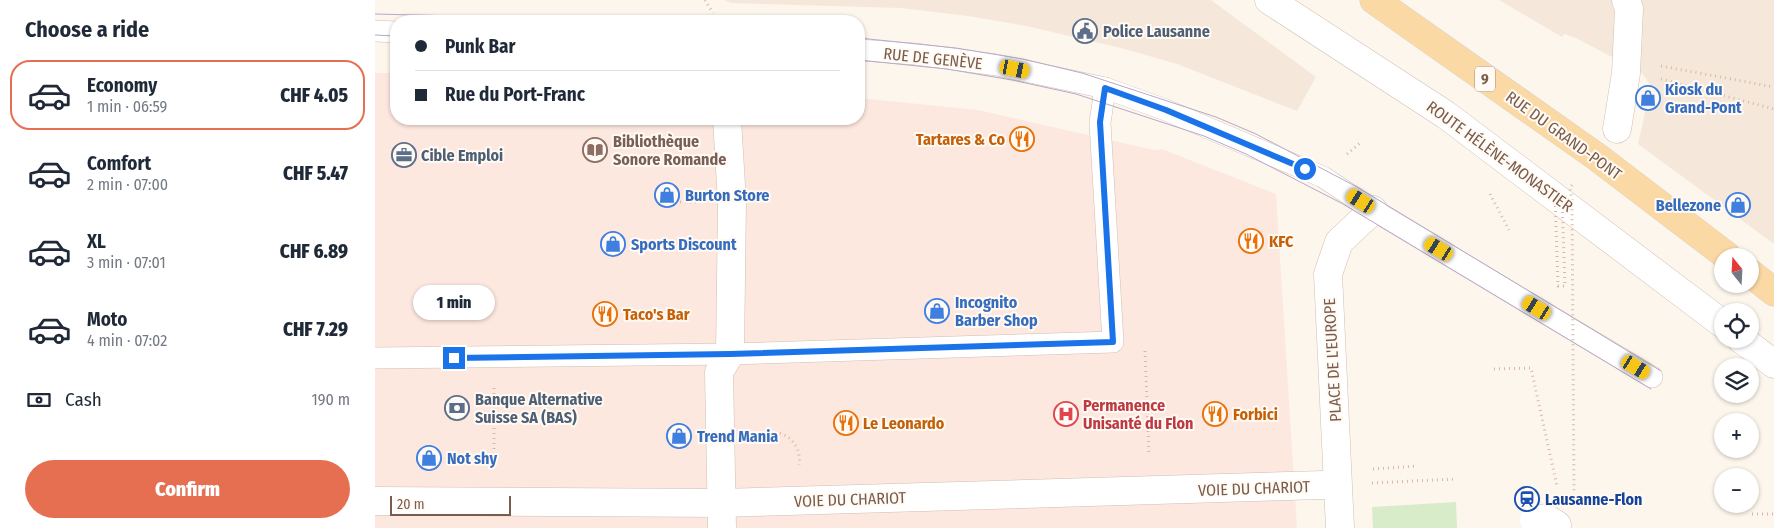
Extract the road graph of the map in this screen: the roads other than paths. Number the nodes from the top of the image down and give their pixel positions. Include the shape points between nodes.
1 (1269, 0) edge
2 (1374, 0) edge
3 (1626, 0) edge
4 (375, 31) edge
5 (390, 32) edge
6 (865, 50) edge
7 (1105, 88) junction
8 (727, 125) edge
9 (1617, 129) dead end
10 (1373, 210) junction
11 (1716, 248) edge
12 (1759, 280) edge
13 (1774, 292) edge
14 (1714, 316) edge
15 (1753, 348) edge
16 (730, 354) junction
17 (375, 358) edge
18 (1774, 364) edge
19 (1652, 377) dead end
20 (1324, 485) dead end
21 (375, 501) edge
22 (722, 516) edge
23 (1339, 528) edge

1 - 14 street, ROUTE HÉLÈNE-MONASTIER via 1567,193
2 - 11 main road, RUE DU GRAND-PONT / 9 via 1597,157
3 - 9 street via 1629,9 1626,73
4 - 5 lane
6 - 7 lane, RUE DE GENÈVE via 997,65
7 - 10 lane, RUE DE GENÈVE via 1323,176
7 - 16 lane via 1100,122 1113,342
8 - 16 street via 732,202
10 - 19 lane, RUE DE GENÈVE
10 - 23 street, PLACE DE L'EUROPE via 1339,242 1327,274
12 - 13 main road
15 - 18 street
16 - 17 lane
16 - 22 street via 719,372
20 - 22 street, VOIE DU CHARIOT via 1150,490
21 - 22 street, VOIE DU CHARIOT via 494,502

